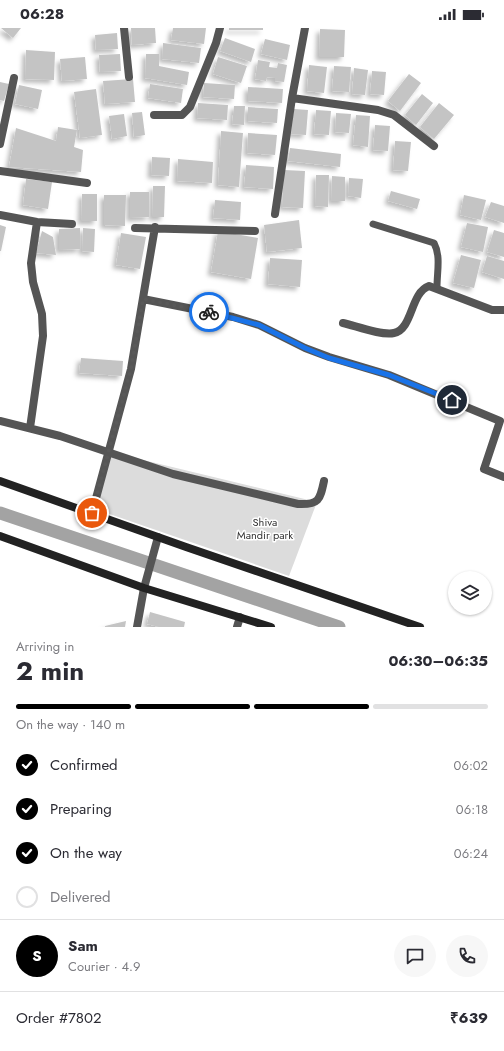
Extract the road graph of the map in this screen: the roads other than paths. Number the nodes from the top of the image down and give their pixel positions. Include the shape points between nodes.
1 (124, 28) edge
2 (220, 28) edge
3 (305, 28) edge
4 (129, 76) dead end
5 (14, 78) dead end
6 (292, 98) junction
7 (154, 115) dead end
8 (0, 144) edge
9 (434, 146) dead end
10 (0, 172) edge
11 (87, 183) dead end
12 (275, 214) dead end
13 (0, 215) edge
14 (37, 222) junction
15 (72, 224) dead end
16 (373, 224) dead end
17 (155, 227) junction
18 (136, 228) dead end
19 (255, 231) dead end
20 (437, 287) junction
21 (143, 299) junction
22 (504, 310) edge
23 (343, 323) dead end
24 (0, 421) edge
25 (30, 428) junction
26 (110, 452) junction
27 (504, 477) edge
28 (324, 480) dead end
29 (0, 481) edge
30 (92, 513) junction
31 (0, 536) edge
32 (158, 537) junction
33 (145, 587) junction
34 (240, 617) junction
35 (137, 627) edge
36 (237, 627) edge
37 (271, 627) edge
38 (420, 627) edge

1 - 4 street
2 - 7 street via 190,107 182,115
3 - 6 street
5 - 8 street
6 - 9 street via 378,110 394,115
6 - 12 street
10 - 11 street
13 - 14 street
14 - 15 street
14 - 25 street via 31,263 33,282 42,314 43,336
16 - 20 lane via 434,243 438,260
17 - 18 street
17 - 19 street
17 - 21 street
20 - 22 street via 492,310
20 - 23 street via 423,288 402,329 394,333
21 - 26 street via 131,369
21 - 27 street via 233,317 259,325 323,355 389,375 500,421 484,469
24 - 25 street
25 - 26 street
26 - 28 street via 173,474 298,504 317,502
26 - 30 street
29 - 30 street
30 - 32 street
31 - 33 street
32 - 33 street
32 - 38 street
33 - 34 street
33 - 35 street
34 - 36 street
34 - 37 street

